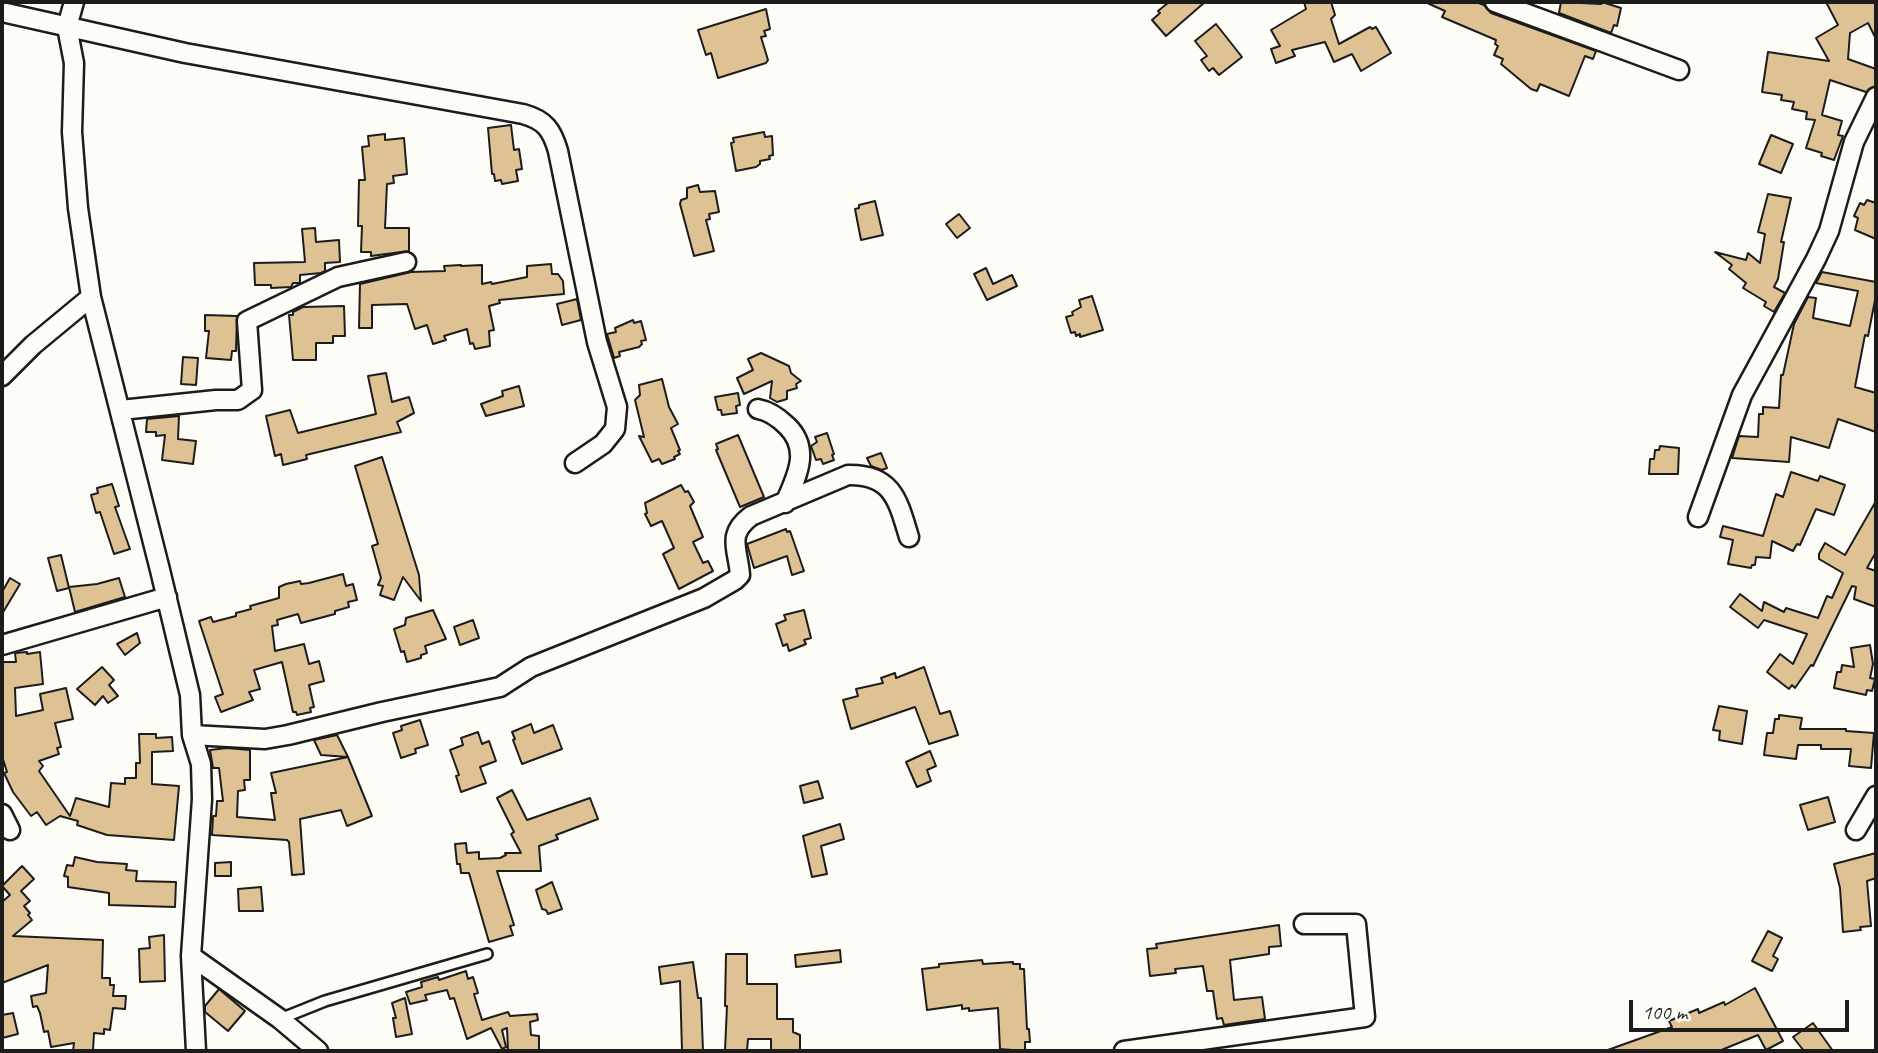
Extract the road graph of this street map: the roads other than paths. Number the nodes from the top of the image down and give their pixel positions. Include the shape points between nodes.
1 (74, 2) edge
2 (1495, 2) edge
3 (2, 12) edge
4 (67, 27) junction
5 (1679, 70) dead end
6 (1876, 97) edge
7 (405, 262) dead end
8 (91, 297) junction
9 (2, 376) edge
10 (758, 409) dead end
11 (121, 410) junction
12 (575, 463) dead end
13 (785, 503) junction
14 (1698, 517) dead end
15 (909, 537) dead end
16 (167, 597) junction
17 (2, 645) edge
18 (192, 735) junction
19 (1876, 796) edge
20 (2, 814) edge
21 (10, 830) dead end
22 (1856, 830) dead end
23 (1304, 924) dead end
24 (487, 954) dead end
25 (191, 956) junction
26 (280, 1019) junction
27 (196, 1051) edge
28 (318, 1051) edge
29 (1124, 1051) edge

1 - 4 street
2 - 5 street
3 - 4 street
4 - 8 street via 74,63 75,170
4 - 12 street via 523,114 548,125 558,152 597,342 617,407 615,429 603,444
6 - 14 street via 1854,142 1829,231 1742,395
7 - 11 street via 338,277 247,321 252,390 237,400
8 - 9 street
8 - 11 street
10 - 13 street via 796,434 802,453
11 - 16 street
13 - 15 street via 848,475 863,475 891,489
13 - 18 street via 739,525 734,541 740,575 735,580 704,598 531,667 500,687 288,736
16 - 17 street
16 - 18 street via 190,695
18 - 25 street via 201,764 202,799
19 - 22 street
20 - 21 street
23 - 29 street via 1356,924 1365,1017
24 - 26 lane via 325,1001
25 - 26 street
25 - 27 street
26 - 28 street

